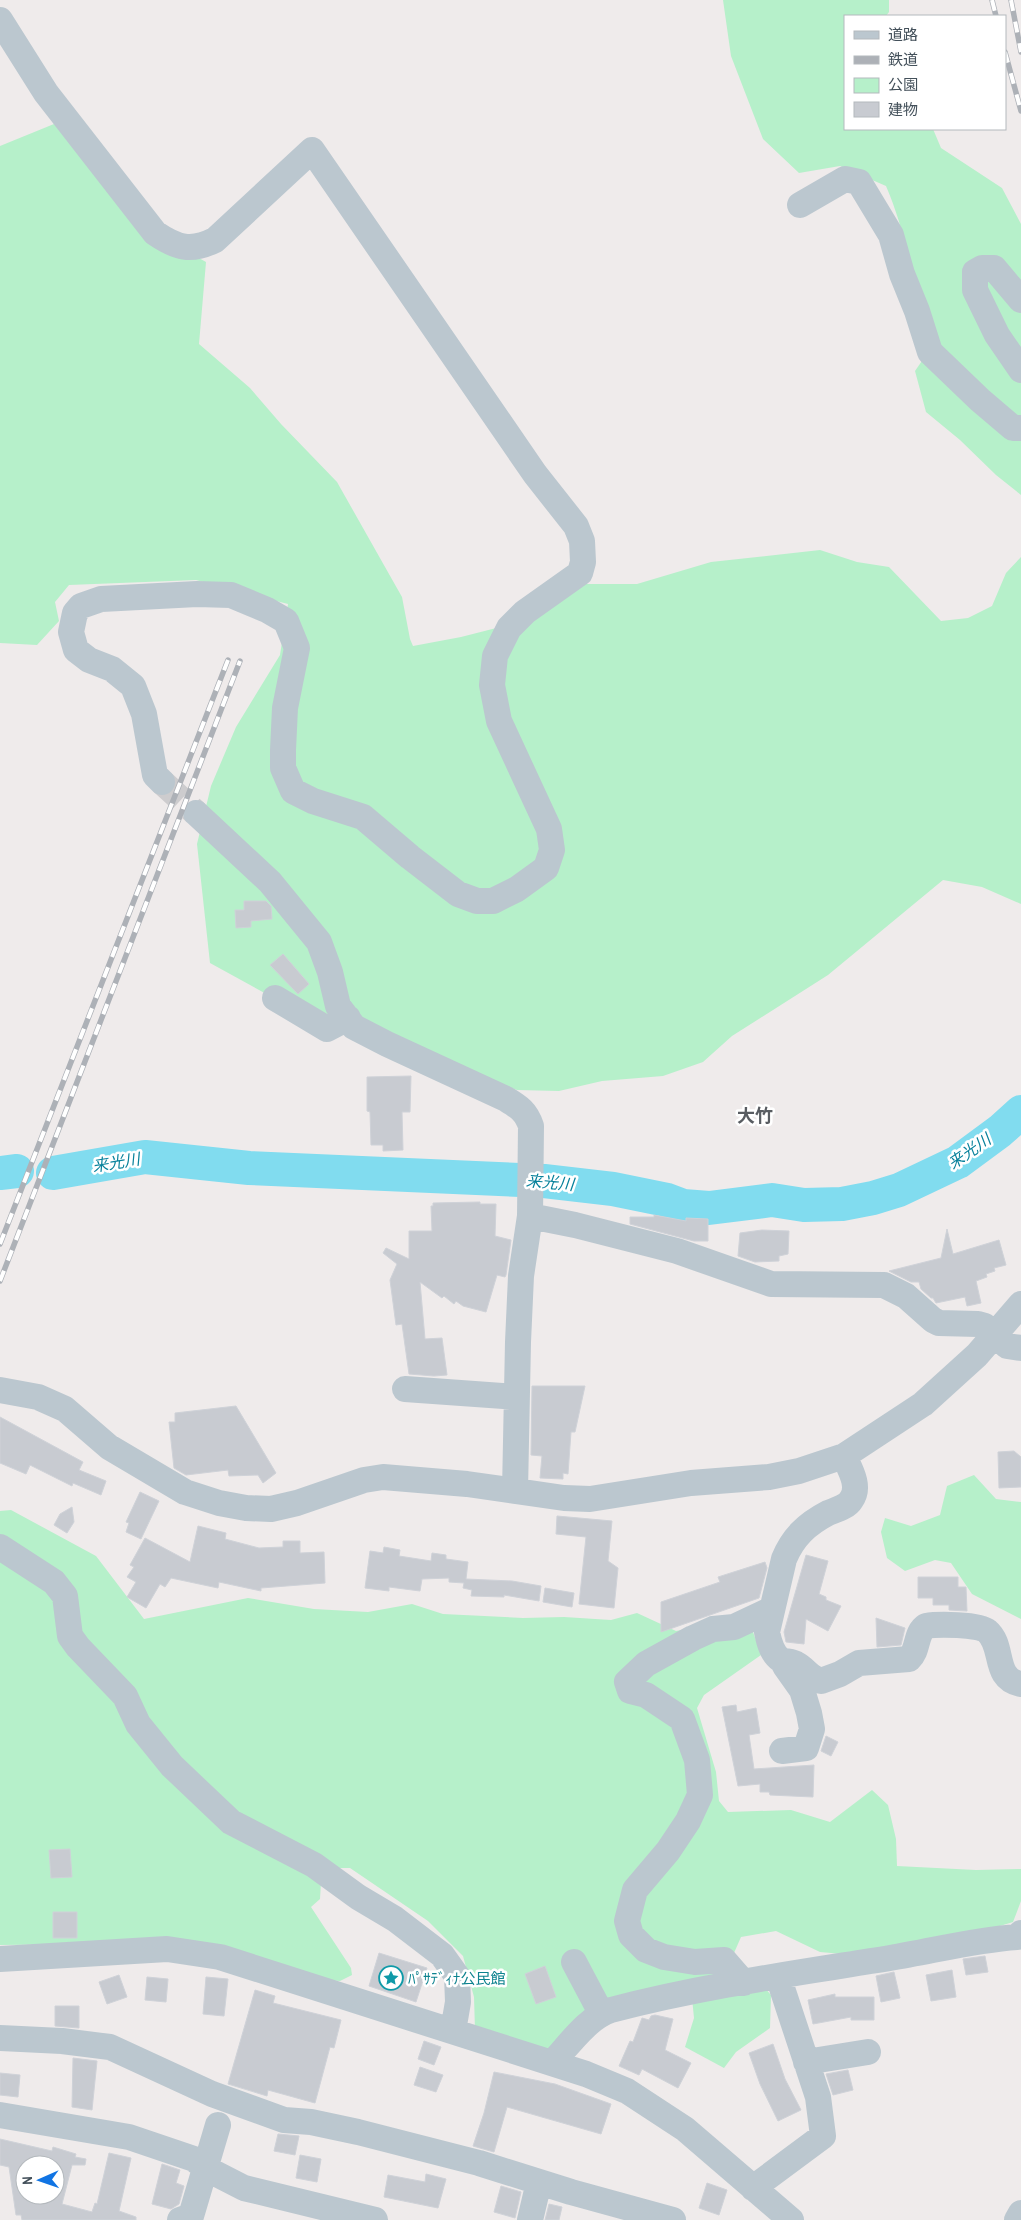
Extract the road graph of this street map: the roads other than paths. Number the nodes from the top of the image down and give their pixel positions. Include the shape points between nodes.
1 (0, 20) edge
2 (800, 205) dead end
3 (1021, 300) edge
4 (1021, 370) edge
5 (1021, 428) edge
6 (162, 782) tunnel mouth
7 (196, 813) tunnel mouth
8 (275, 998) dead end
9 (348, 1018) junction
10 (530, 1210) junction
11 (1021, 1304) edge
12 (995, 1335) junction
13 (1021, 1348) edge
14 (405, 1389) dead end
15 (0, 1390) edge
16 (516, 1397) junction
17 (844, 1456) junction
18 (515, 1491) junction
19 (0, 1547) edge
20 (772, 1609) junction
21 (780, 1660) junction
22 (1021, 1684) edge
23 (782, 1751) dead end
24 (1021, 1934) edge
25 (0, 1959) edge
26 (574, 1962) dead end
27 (778, 1976) junction
28 (744, 1983) junction
29 (601, 2014) junction
30 (453, 2031) junction
31 (0, 2038) edge
32 (868, 2052) dead end
33 (806, 2062) junction
34 (552, 2063) junction
35 (0, 2115) edge
36 (218, 2125) dead end
37 (205, 2168) junction
38 (540, 2182) junction
39 (753, 2188) junction
40 (1021, 2213) edge
41 (180, 2220) edge
42 (375, 2220) edge
43 (530, 2220) edge
44 (673, 2220) edge
45 (791, 2220) edge
46 (1017, 2220) edge

1 - 6 street via 46,92 80,137 155,233 172,245 190,248 215,240 312,150 535,474 576,526 582,541 580,573 525,612 509,628 496,656 492,685 499,721 549,829 552,850 546,868 517,889 493,901 477,901 458,894 364,816 313,801 293,791 283,768 283,750 286,708 297,648 295,640 286,621 231,595 101,598 81,606 75,613 71,632 76,650 89,660 112,669 133,686 144,714 155,774
2 - 5 street via 845,179 859,182 891,234 930,352 1013,428
3 - 4 street via 994,268 975,272 975,290 997,335
7 - 9 street via 270,882 319,942 338,1006
8 - 9 street via 327,1029
9 - 10 street via 354,1027 523,1109 530,1126
10 - 12 street via 677,1251 771,1284 884,1285 906,1296 939,1324 978,1324
10 - 16 street via 522,1276
11 - 12 street
12 - 13 street via 1007,1346
12 - 17 street via 923,1404
14 - 16 street
15 - 18 street via 51,1401 124,1457 185,1492 246,1508 271,1509 383,1477
16 - 18 street
17 - 18 street via 769,1477 691,1483 590,1499
17 - 20 street via 854,1478 852,1500 798,1534 784,1559
19 - 30 street via 54,1582 65,1596 70,1636 78,1647 125,1696 138,1724 172,1766 232,1822 314,1866 442,1955 457,1976 458,2002
20 - 21 street via 769,1644
20 - 28 street via 734,1628 713,1629 693,1638 646,1664 627,1682 630,1691 646,1695 682,1719 697,1760 700,1795 668,1851 636,1890 627,1921 631,1935 646,1950 664,1957 694,1962 724,1960
21 - 22 street via 795,1663 809,1676 821,1681 859,1663 908,1659 916,1650 920,1632 926,1626 980,1628 991,1635 1007,1679
21 - 23 street via 802,1690 812,1729 806,1748
24 - 27 street
25 - 30 street via 167,1949 220,1956
26 - 29 street
27 - 28 street
27 - 33 street
28 - 29 street via 675,1994
29 - 34 street
30 - 34 street
31 - 38 street via 110,2047 212,2094 284,2120 358,2132
32 - 33 street
33 - 39 street via 818,2098 823,2136
34 - 39 street via 627,2091 656,2109 685,2129
35 - 37 street via 129,2137 194,2159
36 - 37 street
37 - 41 street via 191,2216
37 - 42 street via 244,2188
38 - 43 street
38 - 44 street
39 - 45 street
40 - 46 street

